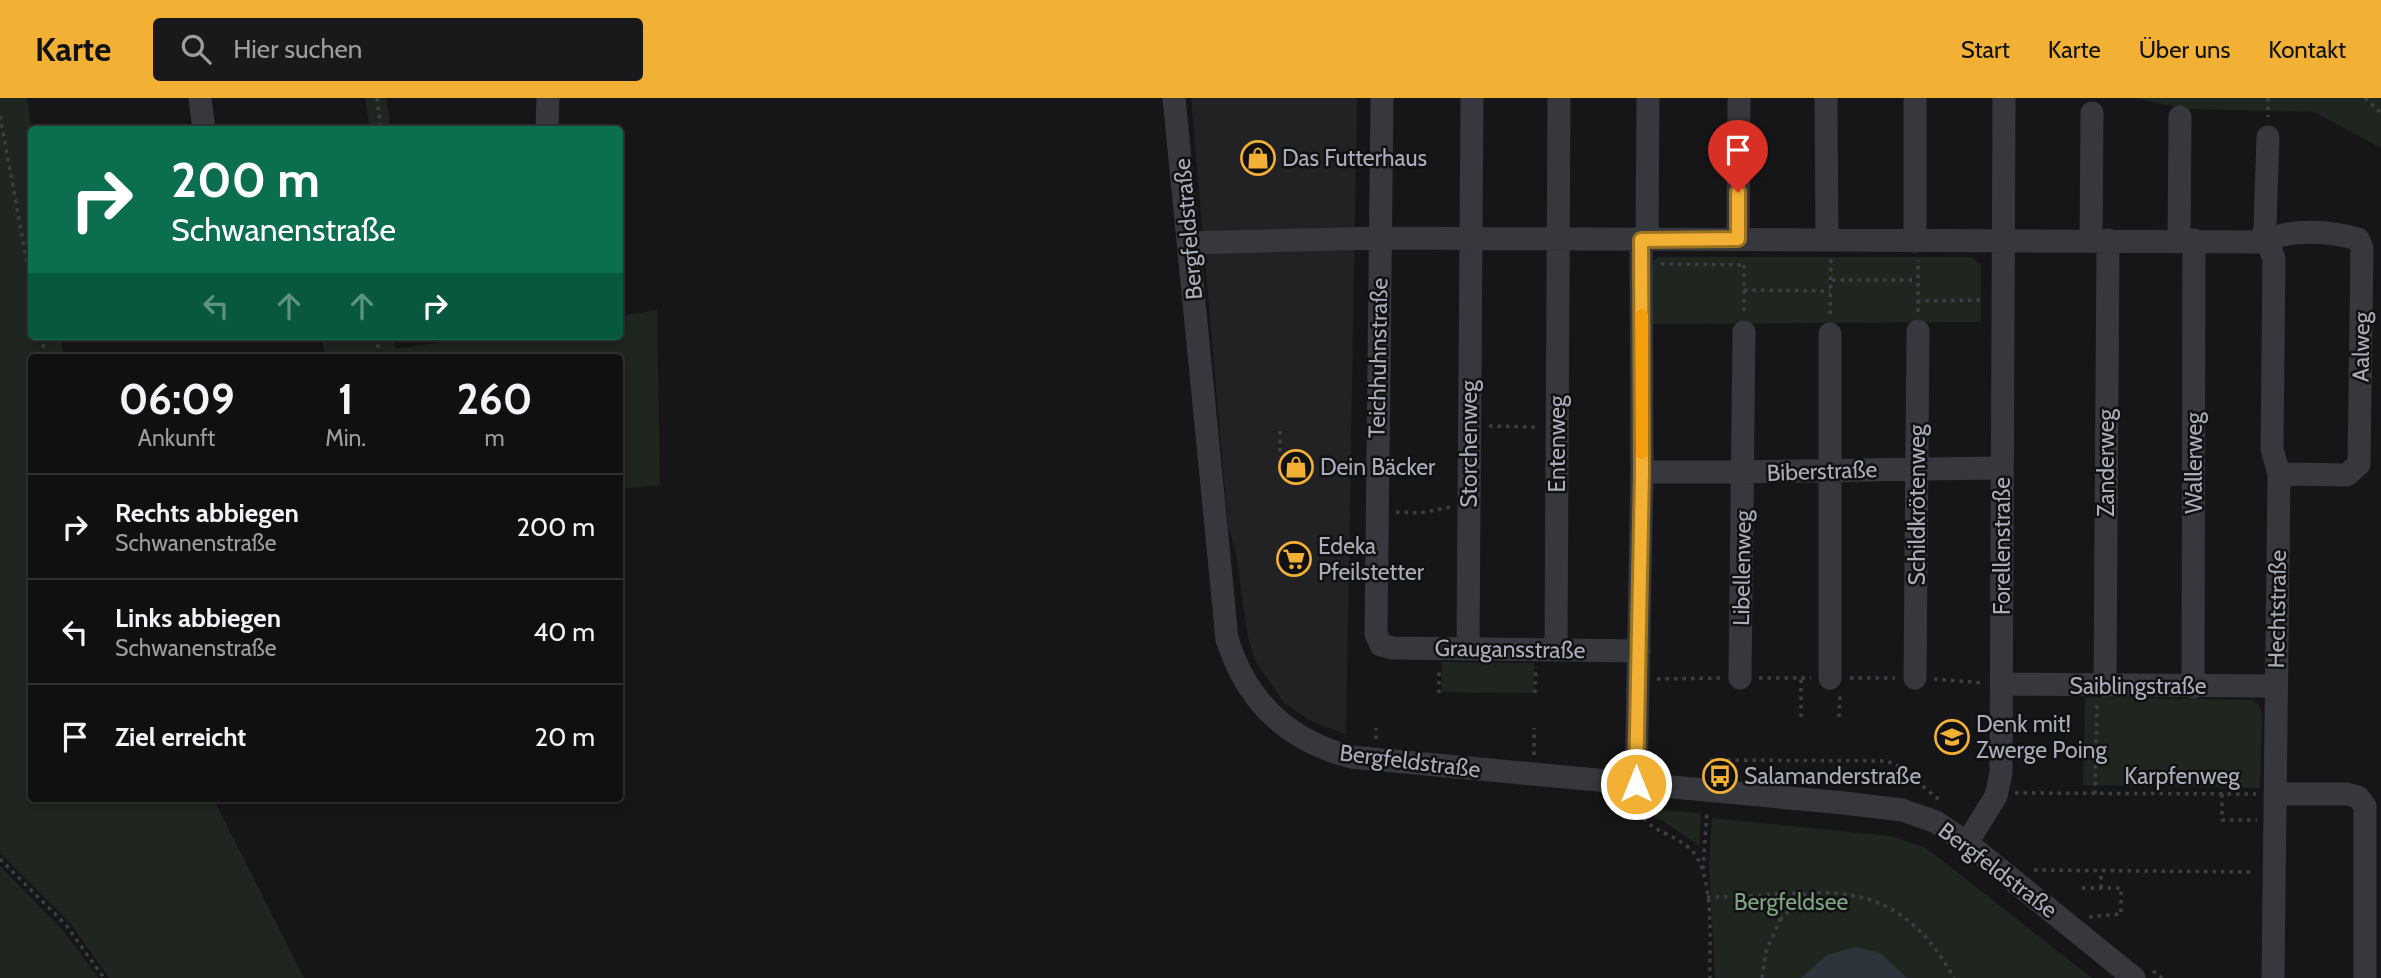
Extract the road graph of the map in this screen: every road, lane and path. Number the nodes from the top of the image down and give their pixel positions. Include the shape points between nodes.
1 (200, 98) edge
2 (377, 98) edge
3 (548, 98) edge
4 (1174, 98) edge
5 (1382, 98) edge
6 (1472, 98) edge
7 (1559, 98) edge
8 (1648, 98) edge
9 (1739, 98) edge
10 (1826, 98) edge
11 (1915, 98) edge
12 (2004, 98) edge
13 (2365, 98) edge
14 (2092, 113) dead end
15 (2381, 113) edge
16 (0, 116) edge
17 (2180, 117) dead end
18 (204, 126) edge
19 (380, 126) edge
20 (547, 126) edge
21 (2268, 137) dead end
22 (1379, 238) junction
23 (1559, 239) junction
24 (1738, 239) junction
25 (1827, 239) junction
26 (1470, 240) junction
27 (1644, 240) junction
28 (2099, 240) junction
29 (2187, 240) junction
30 (1915, 241) junction
31 (2003, 241) junction
32 (2264, 241) junction
33 (1189, 243) junction
34 (1648, 264) dead end
35 (1744, 265) junction
36 (28, 268) edge
37 (1832, 280) junction
38 (1918, 280) junction
39 (1744, 290) junction
40 (1831, 291) junction
41 (2005, 299) junction
42 (1917, 301) junction
43 (1918, 331) joint
44 (1744, 332) joint
45 (1830, 334) joint
46 (1469, 425) junction
47 (1558, 428) junction
48 (1280, 431) dead end
49 (1280, 457) dead end
50 (2002, 468) junction
51 (1832, 469) junction
52 (1917, 469) junction
53 (1642, 472) junction
54 (1743, 473) junction
55 (2279, 474) junction
56 (1469, 508) junction
57 (1377, 512) junction
58 (1381, 645) joint
59 (1468, 648) junction
60 (1556, 650) junction
61 (1639, 651) junction
62 (1740, 678) dead end
63 (1801, 678) dead end
64 (1915, 678) dead end
65 (2002, 684) junction
66 (1835, 685) joint
67 (2275, 686) junction
68 (2193, 687) junction
69 (2101, 689) junction
70 (1801, 717) dead end
71 (1839, 717) dead end
72 (1376, 727) dead end
73 (1534, 728) dead end
74 (1363, 738) dead end
75 (1376, 741) junction
76 (1389, 742) dead end
77 (1521, 754) dead end
78 (1534, 755) junction
79 (1546, 756) dead end
80 (1636, 784) junction
81 (2006, 793) dead end
82 (2095, 793) junction
83 (2222, 794) junction
84 (2275, 794) junction
85 (1707, 809) dead end
86 (2274, 820) junction
87 (1967, 843) junction
88 (0, 859) edge
89 (2026, 870) dead end
90 (1703, 871) junction
91 (2101, 871) junction
92 (2274, 872) junction
93 (2082, 888) dead end
94 (2101, 888) junction
95 (1806, 894) junction
96 (1778, 895) junction
97 (1707, 897) junction
98 (2086, 917) dead end
99 (1780, 920) junction
100 (104, 978) edge
101 (1710, 978) edge
102 (1762, 978) edge
103 (1954, 978) edge
104 (2134, 978) edge
105 (2273, 978) edge
106 (2365, 978) edge

1 - 18 street
2 - 19 path
3 - 20 street
4 - 33 street, Bergfeldstraße
5 - 22 street, Teichhuhnstraße
6 - 26 street, Storchenweg
7 - 23 street, Entenweg
8 - 27 street
9 - 24 street
10 - 25 street
11 - 30 street
12 - 31 street, Forellenstraße
13 - 15 path
14 - 28 street, Zanderweg
16 - 36 path
17 - 29 street, Wallerweg
21 - 32 street, Hechtstraße
22 - 26 street
22 - 33 street
22 - 57 street, Teichhuhnstraße
23 - 26 street
23 - 27 street
23 - 47 street, Entenweg
24 - 25 street
24 - 27 street
24 - 35 path
25 - 30 street
25 - 37 path
26 - 46 street, Storchenweg
27 - 53 street
28 - 29 street
28 - 31 street
28 - 69 street, Zanderweg
29 - 32 street
29 - 68 street, Wallerweg
30 - 31 street
30 - 38 path
31 - 41 street, Forellenstraße
32 - 55 street, Hechtstraße via 2274,258 2272,449
32 - 55 street, Aalweg via 2278,235 2340,234 2358,239 2362,248 2359,464 2347,475
33 - 80 street, Bergfeldstraße via 1222,604 1233,657 1259,704 1288,730 1352,757
34 - 35 path
35 - 39 path
37 - 38 path
37 - 40 path
38 - 42 path
39 - 40 path
39 - 44 path
40 - 45 path
41 - 42 path
41 - 50 street, Forellenstraße
42 - 43 path
43 - 52 street, Schildkrötenweg
44 - 54 street, Libellenweg
45 - 51 street
46 - 47 path
46 - 56 street, Storchenweg
47 - 60 street, Entenweg
48 - 49 path
50 - 52 street, Biberstraße
50 - 65 street, Forellenstraße
51 - 52 street, Biberstraße
51 - 54 street, Biberstraße
51 - 66 street
52 - 64 street, Schildkrötenweg
53 - 54 street, Biberstraße
53 - 61 street
54 - 62 street, Libellenweg
55 - 67 street, Hechtstraße
56 - 57 path
56 - 59 street, Storchenweg
57 - 58 street, Teichhuhnstraße via 1376,634
58 - 59 street, Graugansstraße
59 - 60 street, Graugansstraße
60 - 61 street, Graugansstraße
61 - 80 street
63 - 70 path
65 - 69 street, Saiblingstraße
65 - 87 street, Forellenstraße via 2001,773 1996,796
66 - 71 path
67 - 68 street, Saiblingstraße
67 - 84 street, Hechtstraße
68 - 69 street, Saiblingstraße
69 - 82 path
72 - 75 path
73 - 78 path
74 - 75 path
75 - 76 path
77 - 78 path
78 - 79 path
80 - 87 street, Bergfeldstraße via 1902,810 1936,822
80 - 90 path via 1643,822 1688,847
81 - 82 path, Karpfenweg
82 - 83 path, Karpfenweg
83 - 84 path, Karpfenweg
83 - 86 path via 2222,820
84 - 86 street, Hechtstraße
84 - 106 street via 2347,794 2358,796 2365,806
85 - 90 path
86 - 92 street, Hechtstraße
87 - 104 street, Bergfeldstraße
88 - 100 path via 66,925
89 - 91 path
90 - 97 path
91 - 92 path
91 - 94 path
92 - 105 street, Hechtstraße
93 - 94 path
94 - 98 path via 2121,888 2121,914
95 - 96 path
95 - 99 path
95 - 103 path via 1856,894 1886,905 1916,926
96 - 97 path
96 - 99 path
97 - 101 path
99 - 102 path via 1766,951

